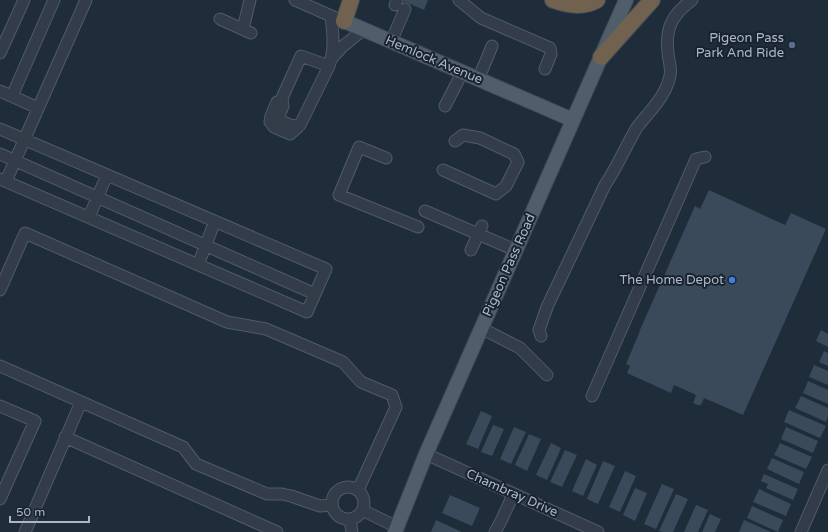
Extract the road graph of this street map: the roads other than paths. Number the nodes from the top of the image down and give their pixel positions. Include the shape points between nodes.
1 (24, 0) edge
2 (54, 0) edge
3 (86, 0) edge
4 (250, 0) edge
5 (295, 0) edge
6 (351, 0) edge
7 (459, 0) edge
8 (554, 0) edge
9 (598, 0) edge
10 (626, 0) edge
11 (652, 0) edge
12 (692, 0) edge
13 (399, 4) edge
14 (220, 19) dead end
15 (338, 19) junction
16 (363, 30) junction
17 (391, 42) junction
18 (492, 46) dead end
19 (0, 53) edge
20 (601, 57) junction
21 (330, 63) junction
22 (545, 69) dead end
23 (462, 73) junction
24 (478, 80) junction
25 (0, 91) edge
26 (12, 96) junction
27 (445, 106) dead end
28 (38, 108) junction
29 (573, 120) junction
30 (0, 129) edge
31 (24, 140) junction
32 (455, 141) dead end
33 (0, 154) edge
34 (705, 157) dead end
35 (386, 158) dead end
36 (15, 160) junction
37 (443, 170) dead end
38 (107, 176) junction
39 (3, 180) edge
40 (97, 197) junction
41 (425, 211) dead end
42 (89, 217) junction
43 (215, 221) junction
44 (418, 227) dead end
45 (480, 230) junction
46 (205, 245) junction
47 (472, 250) dead end
48 (515, 250) junction
49 (198, 265) junction
50 (0, 290) edge
51 (315, 294) junction
52 (481, 328) junction
53 (540, 336) dead end
54 (0, 366) edge
55 (547, 375) dead end
56 (592, 396) dead end
57 (81, 402) junction
58 (0, 406) edge
59 (65, 437) junction
60 (426, 454) junction
61 (828, 470) edge
62 (358, 490) junction
63 (513, 495) junction
64 (0, 499) edge
65 (332, 505) junction
66 (365, 511) junction
67 (350, 519) junction
68 (396, 530) edge
69 (25, 532) edge
70 (277, 532) edge
71 (352, 532) edge
72 (495, 532) edge
73 (598, 532) edge
74 (801, 532) edge

1 - 19 street
2 - 26 street
3 - 28 street
4 - 14 street via 247,31
5 - 15 street, Hemlock Avenue
6 - 15 highway
7 - 22 street via 481,18 550,48 551,54
8 - 9 highway via 576,6
10 - 20 main road, Pigeon Pass Road
11 - 20 highway
12 - 53 street via 676,14 669,27 667,38 671,67 662,96 637,128 605,185 547,307 539,330
13 - 17 street
15 - 16 main road, Hemlock Avenue
15 - 21 street
16 - 17 main road, Hemlock Avenue
16 - 21 street via 342,47
17 - 23 main road, Hemlock Avenue
18 - 24 street
20 - 29 main road, Pigeon Pass Road
21 - 21 street via 300,125 292,126 281,121 279,115 283,106 282,98 301,56
23 - 24 main road, Hemlock Avenue
23 - 27 street
24 - 29 main road, Hemlock Avenue
25 - 26 street
26 - 28 street
28 - 31 street
29 - 48 main road, Pigeon Pass Road
30 - 31 street
31 - 36 street
31 - 38 street
32 - 37 street via 463,135 480,138 514,154 518,162 506,186 496,194
33 - 36 street
34 - 56 street via 696,160
35 - 44 street via 359,147 339,194
36 - 39 street
36 - 40 street
38 - 40 street
38 - 43 street
39 - 42 street
40 - 42 street
40 - 46 street
41 - 45 street
42 - 49 street
43 - 46 street
43 - 51 street via 326,269
45 - 47 street
45 - 48 street
46 - 49 street
46 - 51 street
48 - 52 main road, Pigeon Pass Road
49 - 51 street via 307,312
50 - 62 street via 26,233 227,322 266,329 343,362 361,382 392,395 396,407
52 - 55 street via 520,348
52 - 60 main road, Pigeon Pass Road
54 - 57 street
57 - 59 street
57 - 65 street via 183,447 196,464 266,494 292,496 320,506
58 - 64 street via 35,421
59 - 69 street
59 - 70 street
60 - 63 street, Chambray Drive
60 - 68 main road, Pigeon Pass Road
61 - 74 street
62 - 65 street via 346,487 340,489 335,493
62 - 66 street via 364,501
63 - 72 street
63 - 73 street, Chambray Drive
65 - 67 street via 338,516
66 - 67 street
66 - 68 street
67 - 71 street

